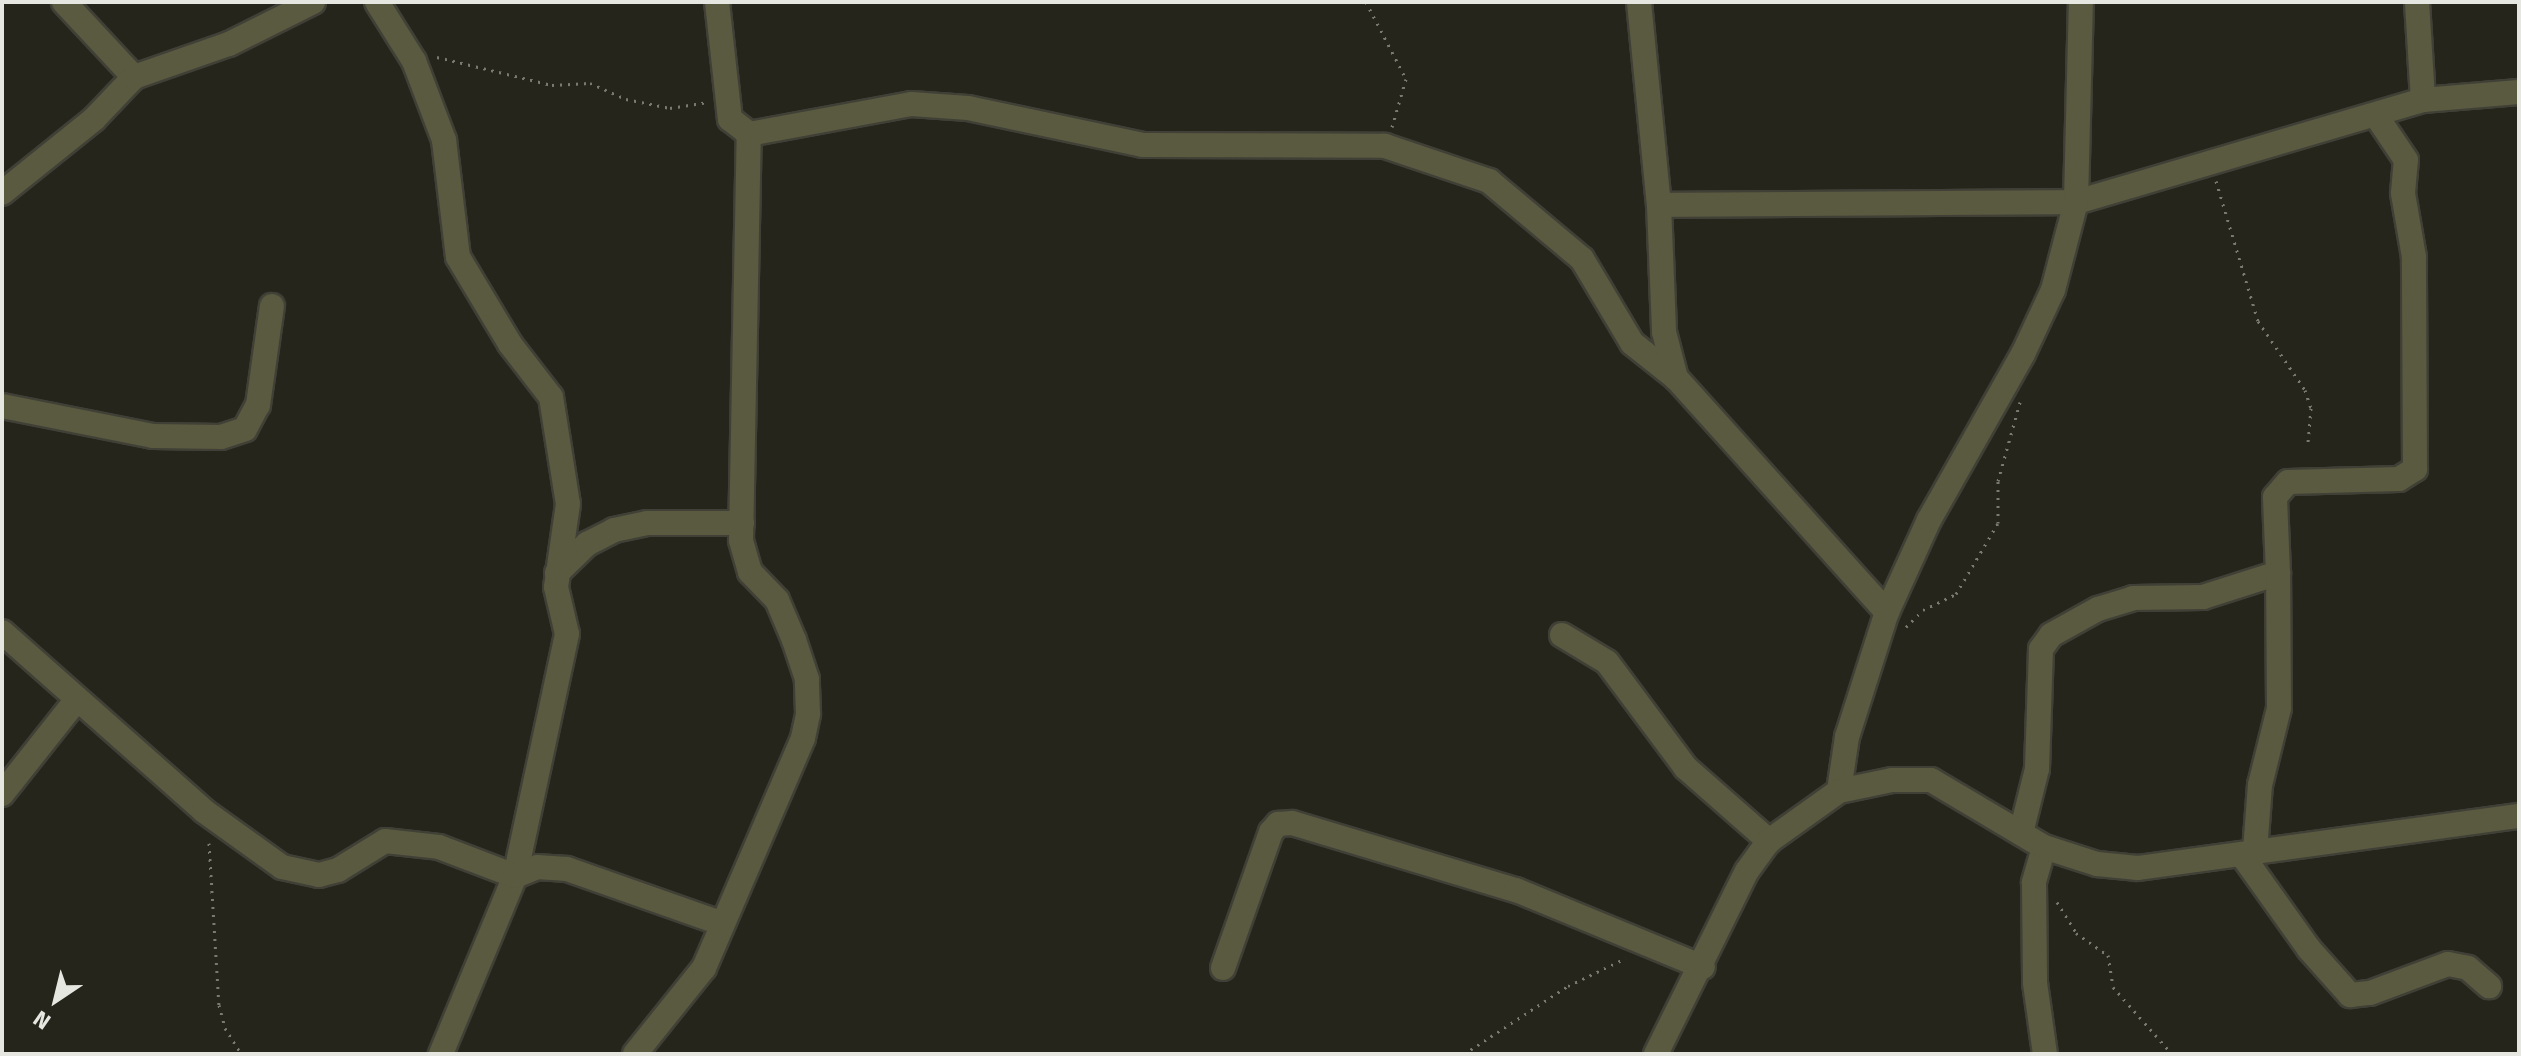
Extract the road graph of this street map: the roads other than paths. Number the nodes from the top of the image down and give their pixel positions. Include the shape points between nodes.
1 (64, 2) edge
2 (313, 2) edge
3 (377, 2) edge
4 (717, 2) edge
5 (1639, 2) edge
6 (2081, 2) edge
7 (2417, 2) edge
8 (134, 77) junction
9 (2519, 92) edge
10 (2423, 100) junction
11 (2375, 114) junction
12 (749, 134) junction
13 (2, 193) edge
14 (2076, 202) junction
15 (1659, 205) junction
16 (272, 306) dead end
17 (1676, 378) junction
18 (2, 406) edge
19 (742, 523) junction
20 (2278, 573) junction
21 (557, 574) junction
22 (1887, 612) junction
23 (2, 632) edge
24 (1562, 635) dead end
25 (75, 702) junction
26 (1839, 791) junction
27 (2, 794) edge
28 (2519, 816) edge
29 (2021, 833) junction
30 (1769, 841) junction
31 (2248, 853) junction
32 (2041, 857) junction
33 (515, 876) junction
34 (723, 924) junction
35 (1703, 967) junction
36 (1223, 968) dead end
37 (2489, 986) dead end
38 (441, 1054) edge
39 (635, 1054) edge
40 (1656, 1054) edge
41 (2045, 1054) edge

1 - 8 street
2 - 8 street via 229,44
3 - 21 street via 414,61 444,140 458,257 510,344 551,397 568,504
4 - 12 street via 733,125
5 - 15 street
6 - 14 street
7 - 10 street
8 - 13 street via 94,119
9 - 10 street
10 - 11 street
11 - 14 street
11 - 20 street via 2406,160 2403,193 2414,257 2410,297 2417,461 2413,472 2399,479 2283,484 2274,515
12 - 17 street via 911,104 968,108 1143,145 1385,146 1489,181 1523,205 1582,259 1632,343
12 - 19 street
14 - 15 street
14 - 22 street via 2041,317 1929,520
15 - 17 street via 1664,332
16 - 18 street via 258,405 245,429 221,437 153,436
17 - 22 street
19 - 21 street via 647,523 614,530 587,544
19 - 34 street via 744,557 757,582 781,608 807,679 808,701 803,738
20 - 29 street via 2203,597 2133,598 2098,609 2051,635 2041,649 2039,757
20 - 31 street via 2279,708
21 - 33 street via 567,634
22 - 26 street via 1847,737
23 - 25 street
24 - 30 street via 1607,662 1686,768
25 - 27 street
25 - 33 street via 204,811 282,867 303,874 338,870 385,841 439,847
26 - 29 street via 1892,780 1931,780
26 - 30 street
28 - 31 street
29 - 32 street
30 - 35 street via 1747,871
31 - 32 street via 2138,868
31 - 37 street via 2309,949 2350,995 2370,993 2448,964 2468,968
32 - 41 street via 2035,983
33 - 34 street via 537,867 567,869
33 - 38 street
34 - 39 street via 693,985
35 - 36 street via 1516,890 1292,823 1278,824 1271,832
35 - 40 street

